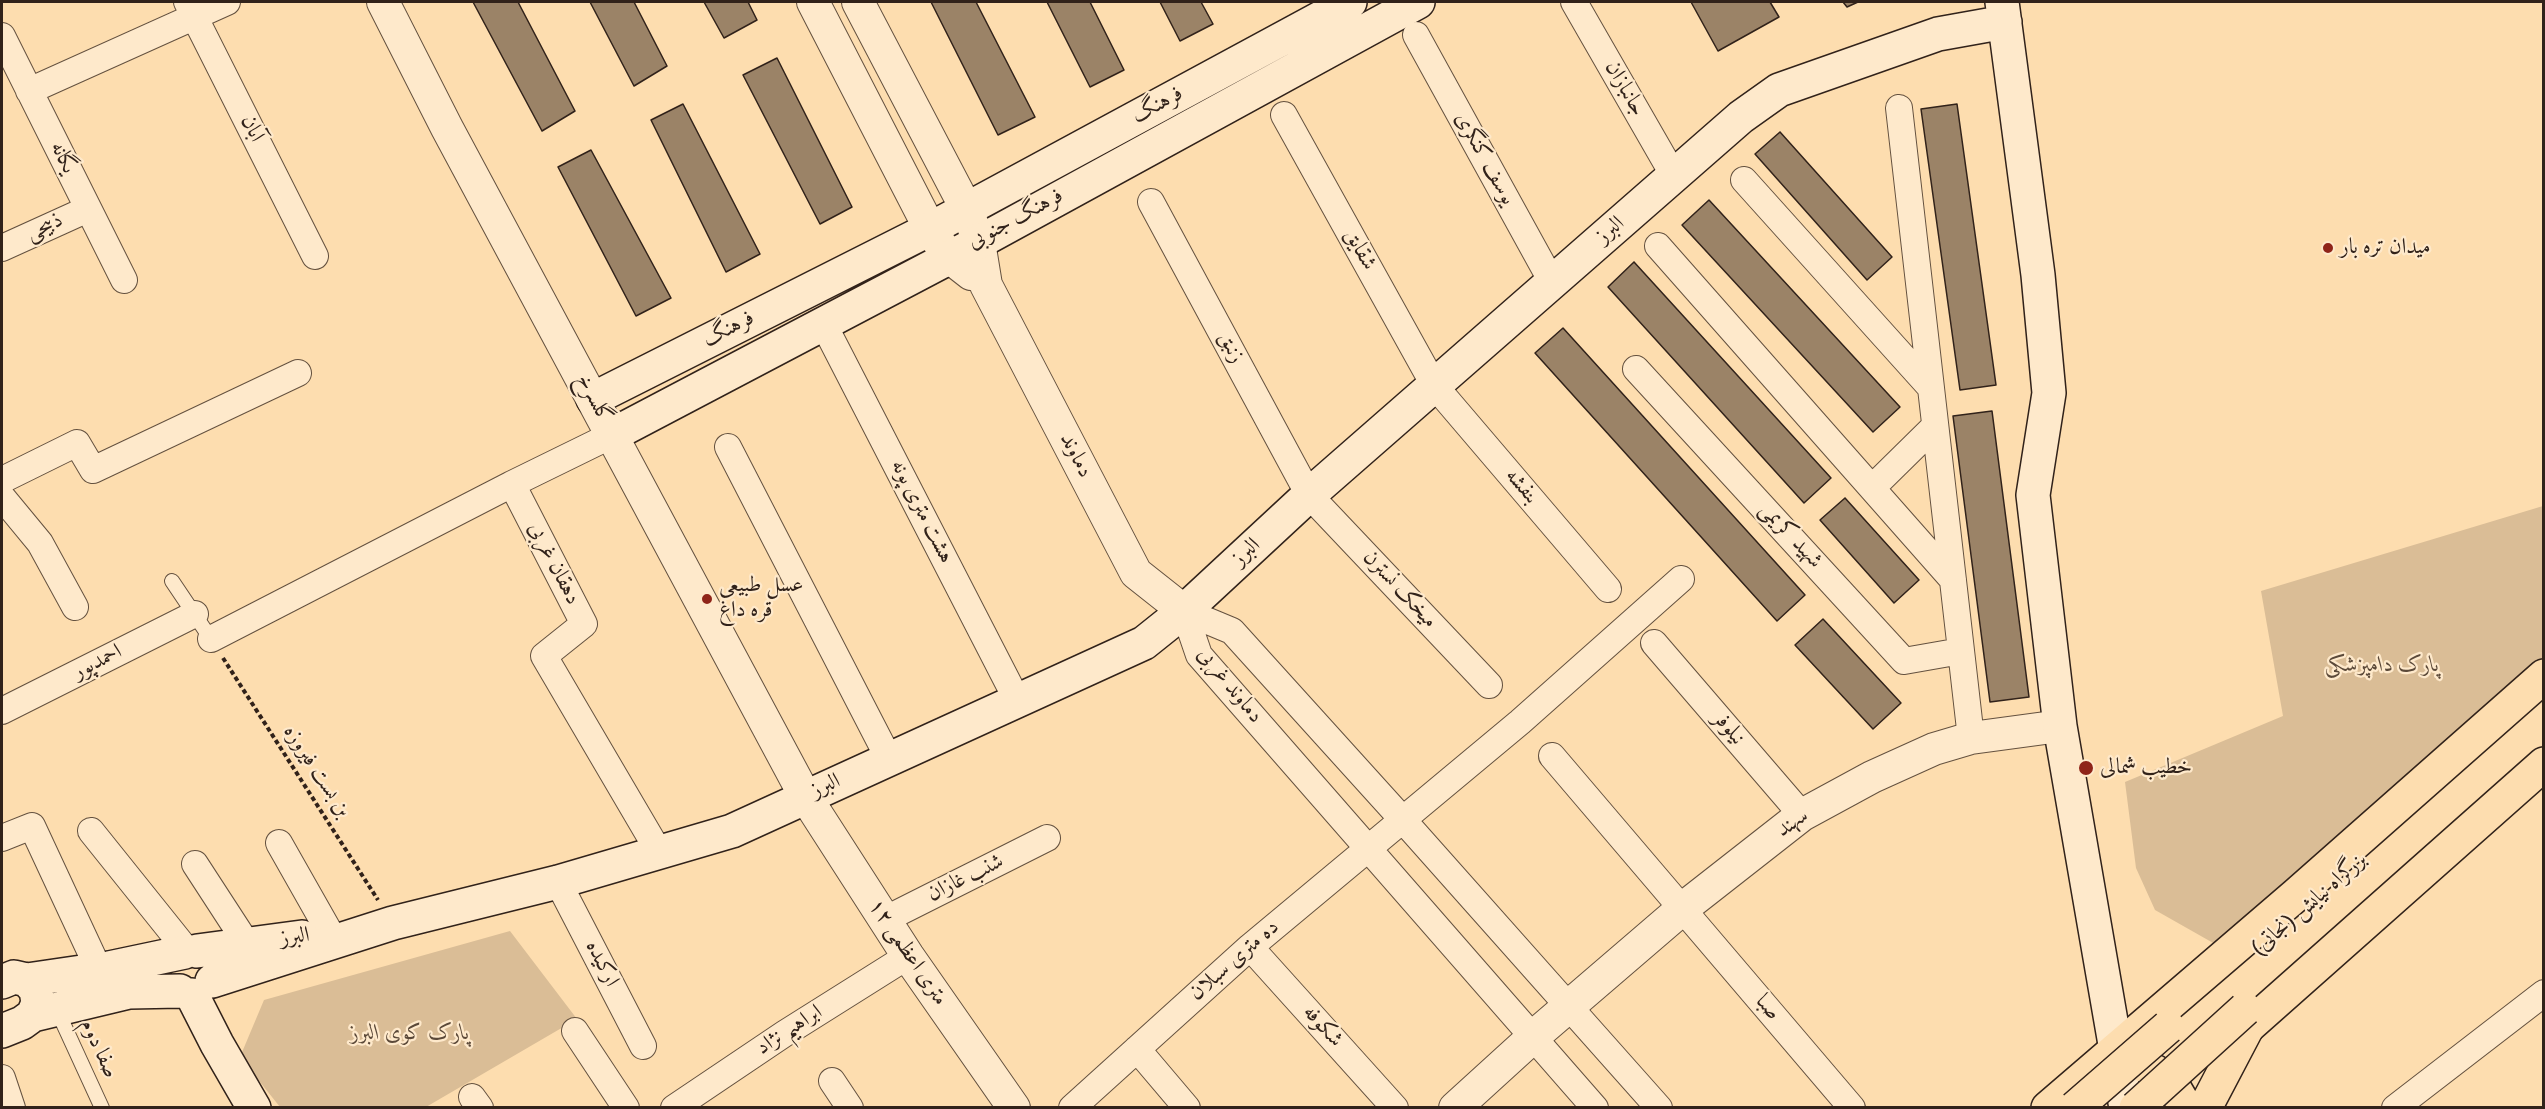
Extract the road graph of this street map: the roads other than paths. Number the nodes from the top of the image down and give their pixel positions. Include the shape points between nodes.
1 (227, 2) edge
2 (383, 2) edge
3 (813, 2) edge
4 (858, 2) edge
5 (1350, 2) edge
6 (1418, 2) edge
7 (1574, 2) edge
8 (191, 9) edge
9 (2003, 12) edge
10 (1416, 35) dead end
11 (2, 36) edge
12 (29, 91) junction
13 (1899, 108) dead end
14 (1284, 115) dead end
15 (1674, 176) junction
16 (1744, 180) dead end
17 (1151, 202) dead end
18 (88, 209) junction
19 (967, 210) junction
20 (930, 229) junction
21 (979, 242) junction
22 (1658, 246) dead end
23 (2, 248) edge
24 (315, 256) dead end
25 (948, 256) junction
26 (124, 280) dead end
27 (1552, 282) junction
28 (986, 285) junction
29 (823, 323) junction
30 (1636, 369) dead end
31 (298, 373) dead end
32 (1434, 386) junction
33 (1931, 388) junction
34 (593, 399) junction
35 (1935, 426) junction
36 (612, 435) junction
37 (728, 447) dead end
38 (2, 480) edge
39 (512, 484) junction
40 (1872, 488) junction
41 (1309, 495) junction
42 (2, 497) edge
43 (1681, 579) dead end
44 (1953, 580) junction
45 (172, 581) dead end
46 (1608, 589) dead end
47 (75, 608) dead end
48 (1184, 611) junction
49 (195, 615) junction
50 (211, 639) joint
51 (1654, 643) dead end
52 (1961, 651) junction
53 (2544, 676) edge
54 (1489, 684) dead end
55 (1018, 702) junction
56 (2544, 702) edge
57 (2, 711) edge
58 (2060, 726) junction
59 (1971, 738) junction
60 (2544, 749) edge
61 (1552, 756) dead end
62 (889, 759) junction
63 (2544, 764) edge
64 (805, 796) junction
65 (1802, 816) junction
66 (1403, 819) junction
67 (91, 831) dead end
68 (2, 838) edge
69 (1047, 838) dead end
70 (279, 843) dead end
71 (1368, 847) junction
72 (659, 852) junction
73 (195, 864) dead end
74 (558, 882) junction
75 (1682, 909) junction
76 (884, 920) junction
77 (393, 923) junction
78 (330, 933) junction
79 (247, 944) junction
80 (1250, 947) junction
81 (190, 952) junction
82 (908, 956) junction
83 (99, 970) junction
84 (8, 981) edge
85 (197, 990) junction
86 (2544, 993) edge
87 (1568, 1006) junction
88 (23, 1019) edge
89 (2248, 1026) junction
90 (575, 1031) dead end
91 (1533, 1037) junction
92 (643, 1046) dead end
93 (1137, 1049) junction
94 (2116, 1050) junction
95 (2, 1078) edge
96 (832, 1081) dead end
97 (2421, 1098) edge
98 (2173, 1102) edge
99 (12, 1107) edge
100 (102, 1107) edge
101 (254, 1107) edge
102 (626, 1107) edge
103 (674, 1107) edge
104 (850, 1107) edge
105 (1014, 1107) edge
106 (1072, 1107) edge
107 (1187, 1107) edge
108 (1395, 1107) edge
109 (1455, 1107) edge
110 (1595, 1107) edge
111 (1659, 1107) edge
112 (1852, 1107) edge
113 (2048, 1107) edge
114 (2075, 1107) edge
115 (2126, 1107) edge
116 (2136, 1107) edge
117 (2205, 1107) edge
118 (2395, 1107) edge

1 - 8 street
2 - 34 street, گلسرخ
3 - 20 street
4 - 19 street
5 - 19 main road, فرهنگ
6 - 21 main road, فرهنگ جنوبی
7 - 15 street, جانبازان
8 - 12 street
8 - 24 street, آبان
9 - 15 main road, البرز via 1779,90 1741,117
9 - 58 main road via 2038,275 2049,393 2033,495
10 - 27 street, یوسف کنگری
11 - 12 street, یگانه
12 - 18 street, یگانه
13 - 33 street
14 - 32 street, شقایق
15 - 27 main road, البرز
16 - 33 street
17 - 41 street, زنبق
18 - 23 street, ذبیحی
18 - 26 street, یگانه
19 - 20 main road, فرهنگ
19 - 21 street
20 - 25 street
20 - 34 main road, فرهنگ
21 - 25 main road, فرهنگ جنوبی
21 - 28 street
22 - 40 street
25 - 28 street
25 - 29 main road, فرهنگ جنوبی
27 - 32 main road, البرز
28 - 48 street, دماوند via 1136,573
29 - 36 main road, فرهنگ جنوبی
29 - 55 street, هشت متری پونه
30 - 52 street, شهید کریمی via 1904,661
31 - 38 street via 93,470 77,443
32 - 41 main road, البرز
32 - 46 street, بنفشه
33 - 35 street
34 - 36 street, گلسرخ
35 - 40 street
35 - 44 street
36 - 39 street
36 - 64 street, گلسرخ
37 - 62 street
39 - 50 street
39 - 72 street, دهقان غربی via 584,624 544,656
40 - 44 street
41 - 48 main road, البرز
41 - 54 street, میخک نسترن
42 - 47 street via 40,543
43 - 66 street, ده متری سبلان via 1520,722
44 - 52 street
45 - 49 lane
48 - 55 main road, البرز via 1144,643
48 - 66 street, دماوند غربی via 1232,631
48 - 71 street, دماوند غربی via 1199,655
49 - 50 lane
49 - 57 street, احمدپور
51 - 65 street, نیلوفر
52 - 59 street
53 - 94 main road
55 - 62 main road, البرز
56 - 114 main road, بزرگراه نیایش (نجاتی), bridge
58 - 59 street, سهند
58 - 94 main road
59 - 65 street, سهند via 1934,749 1872,777
60 - 116 main road, بزرگراه نیایش (نجاتی), bridge
61 - 75 street
62 - 64 main road, البرز
63 - 89 main road
64 - 72 main road, البرز via 732,831
64 - 76 street, ۱۲ متری اعظمی
65 - 75 street, سهند
66 - 71 street, ده متری سبلان
66 - 87 street, دماوند غربی
67 - 81 street
68 - 83 street via 32,826
69 - 76 street, شنب غازان
70 - 78 street
71 - 80 street, ده متری سبلان
71 - 91 street, دماوند غربی
72 - 74 main road, البرز
73 - 79 street
74 - 77 main road, البرز
74 - 92 street, ارکیده
75 - 87 street, سهند
75 - 112 street, صبا
76 - 82 street, ۱۲ متری اعظمی
77 - 78 main road, البرز
77 - 85 main road, البرز
78 - 79 main road, البرز
79 - 81 main road, البرز
80 - 93 street, ده متری سبلان
80 - 108 street, شکوفه
81 - 83 main road, البرز
81 - 85 main road via 208,958 214,969
82 - 103 street, ابراهیم نژاد
82 - 105 street, ۱۲ متری اعظمی
83 - 84 main road, البرز
84 - 88 main road via 36,990 38,1003
85 - 88 main road, البرز via 129,992
85 - 101 main road via 217,1044
86 - 97 street
87 - 91 street, سهند
87 - 111 street, دماوند غربی
88 - 100 lane, صفا دوم
89 - 98 main road
89 - 117 main road
90 - 102 street
91 - 109 street
91 - 110 street, دماوند غربی
93 - 106 street, ده متری سبلان
93 - 107 street
94 - 98 main road via 2156,1072
94 - 113 main road
94 - 115 main road
95 - 99 street
96 - 104 street
97 - 118 street

